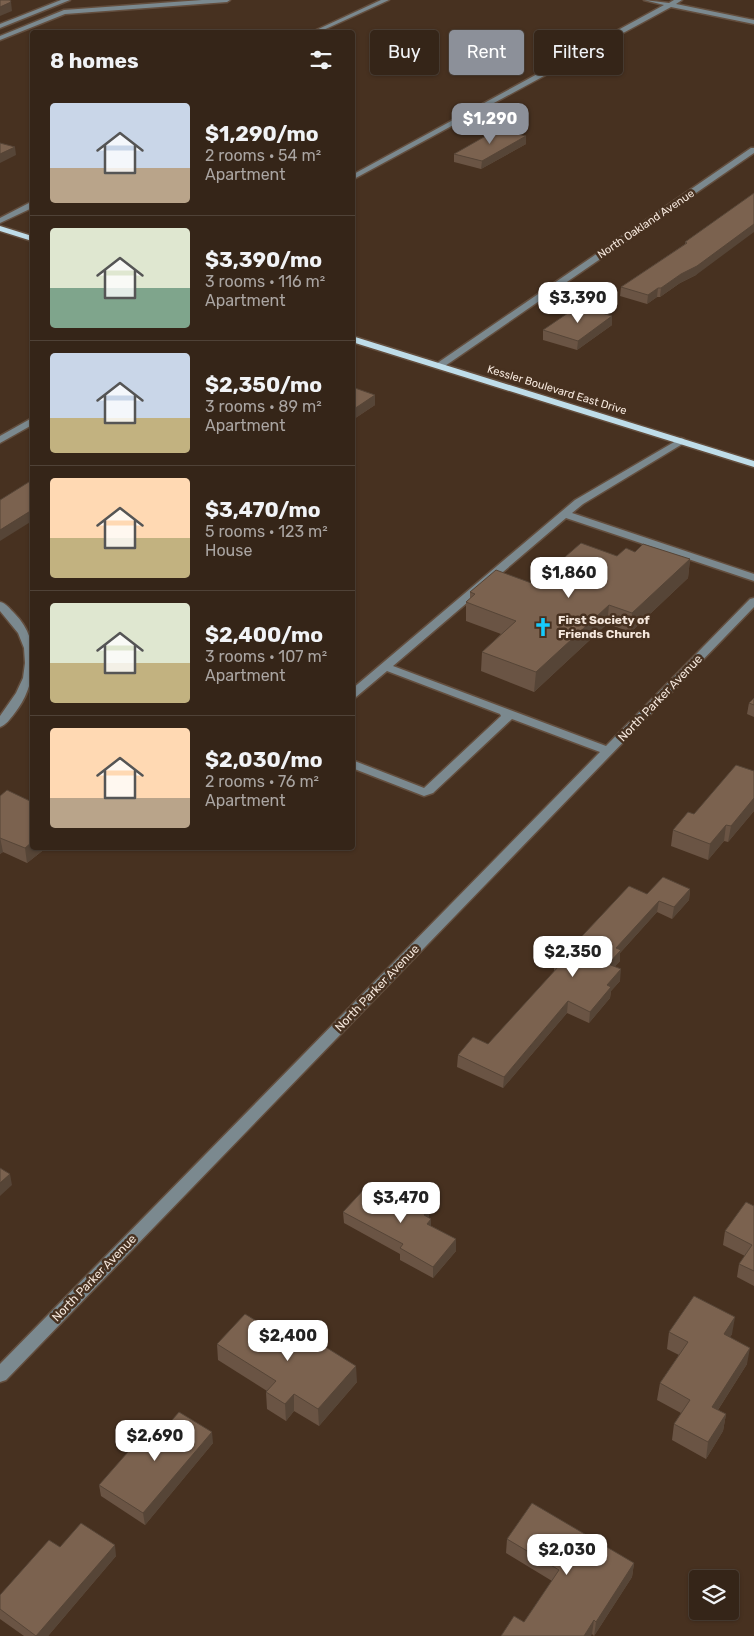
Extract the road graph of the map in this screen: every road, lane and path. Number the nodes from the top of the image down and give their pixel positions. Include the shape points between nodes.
1 (67, 0) edge
2 (116, 0) edge
3 (227, 0) edge
4 (386, 0) edge
5 (647, 0) edge
6 (679, 0) edge
7 (670, 5) junction
8 (118, 8) junction
9 (754, 22) edge
10 (0, 26) edge
11 (319, 30) edge
12 (0, 38) edge
13 (754, 150) edge
14 (355, 176) edge
15 (30, 207) edge
16 (0, 221) edge
17 (0, 228) edge
18 (30, 238) edge
19 (355, 340) edge
20 (439, 366) junction
21 (30, 422) edge
22 (0, 440) edge
23 (681, 441) junction
24 (754, 464) edge
25 (564, 514) junction
26 (754, 578) edge
27 (754, 601) edge
28 (0, 604) edge
29 (30, 647) edge
30 (386, 667) junction
31 (30, 673) edge
32 (355, 693) edge
33 (505, 712) junction
34 (0, 723) edge
35 (609, 751) junction
36 (355, 765) edge
37 (0, 1374) edge

1 - 10 street
2 - 8 street
3 - 8 street
4 - 11 street
5 - 7 street
6 - 7 street
7 - 9 street
7 - 14 street
8 - 12 street via 64,12
13 - 20 street, North Oakland Avenue
15 - 16 street
17 - 18 main road
19 - 20 main road, Kessler Boulevard East Drive
20 - 23 main road, Kessler Boulevard East Drive
21 - 22 street
23 - 24 main road, Kessler Boulevard East Drive
23 - 25 street
25 - 26 street
25 - 30 street
27 - 35 street, North Parker Avenue
28 - 29 street via 16,619
30 - 32 street
30 - 33 street
31 - 34 street via 17,703
33 - 35 street
33 - 36 street via 507,717 424,792
35 - 37 street, North Parker Avenue

